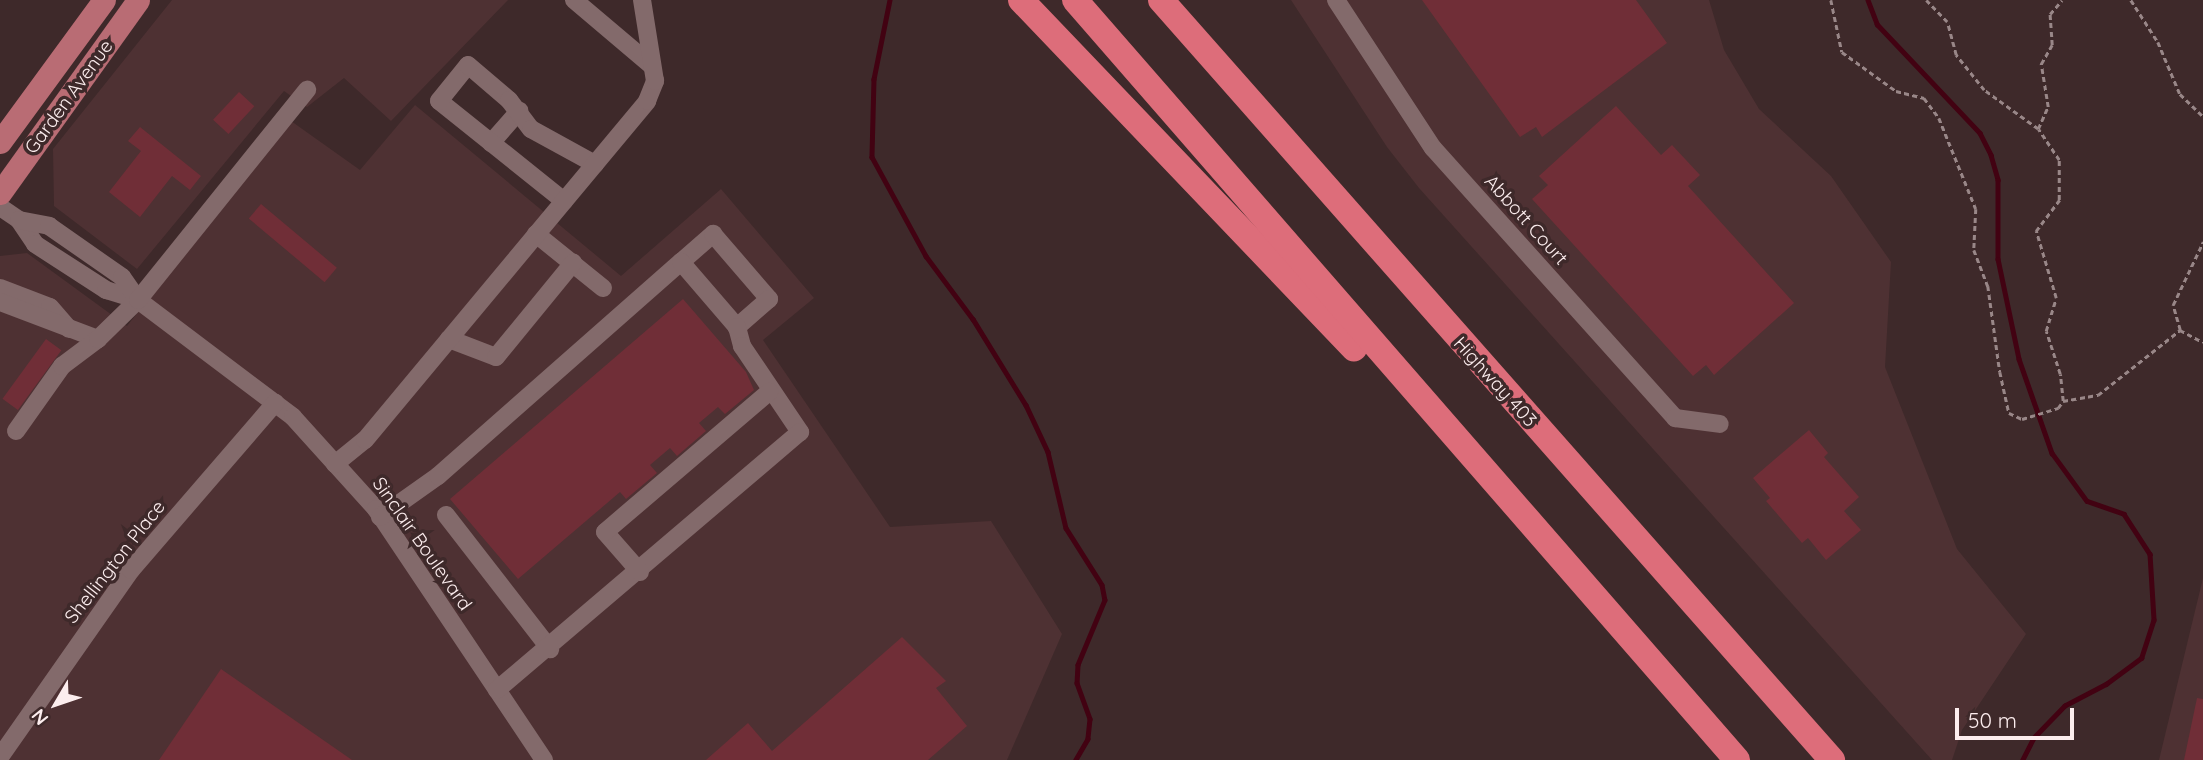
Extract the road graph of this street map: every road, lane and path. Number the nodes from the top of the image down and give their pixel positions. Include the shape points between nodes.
1 (104, 0) edge
2 (138, 0) edge
3 (574, 0) edge
4 (642, 0) edge
5 (1021, 0) edge
6 (1075, 0) edge
7 (1161, 0) edge
8 (1177, 0) edge
9 (1336, 0) edge
10 (1831, 0) edge
11 (1926, 0) edge
12 (2062, 0) edge
13 (2131, 0) edge
14 (652, 66) junction
15 (307, 90) dead end
16 (519, 111) junction
17 (2203, 117) edge
18 (2038, 128) junction
19 (0, 142) edge
20 (491, 143) junction
21 (595, 163) junction
22 (1325, 191) junction
23 (0, 193) edge
24 (564, 201) junction
25 (0, 207) edge
26 (536, 234) junction
27 (2203, 242) edge
28 (681, 262) junction
29 (573, 264) junction
30 (0, 288) edge
31 (603, 288) dead end
32 (138, 300) junction
33 (0, 302) edge
34 (737, 327) junction
35 (69, 329) junction
36 (2180, 330) junction
37 (98, 339) junction
38 (449, 339) junction
39 (2203, 342) edge
40 (769, 392) junction
41 (2063, 401) junction
42 (275, 402) junction
43 (1720, 425) dead end
44 (16, 432) dead end
45 (335, 464) junction
46 (1488, 478) junction
47 (446, 515) dead end
48 (380, 517) junction
49 (640, 572) junction
50 (550, 649) junction
51 (497, 690) junction
52 (0, 757) edge
53 (544, 760) edge
54 (1737, 760) edge
55 (1832, 760) edge

1 - 19 main road, Garden Avenue
2 - 23 main road, Garden Avenue
3 - 14 street
4 - 14 street
5 - 46 highway via 1442,439
6 - 46 highway
7 - 22 highway, Highway 403
8 - 22 highway via 1308,155
9 - 43 street, Abbott Court via 1433,148 1675,418
10 - 41 path via 1842,52 1896,91 1924,98 1939,118 1976,209 1973,250 1988,286 2009,413 2022,419
11 - 18 path via 1947,22 1956,55 1984,90
12 - 18 path via 2050,14 2052,45 2040,64 2048,107
13 - 17 path via 2158,42 2180,94
14 - 21 street via 655,81 647,101
15 - 32 street
16 - 20 street
16 - 20 street via 468,65 439,101
16 - 21 street via 531,129
18 - 41 path via 2059,160 2059,200 2036,231 2056,298 2046,331
20 - 24 street
21 - 24 street
22 - 55 highway, Highway 403
24 - 26 street
25 - 32 street, Sinclair Boulevard via 19,220 49,226 122,277
26 - 29 street
26 - 38 street
27 - 36 path via 2173,305
28 - 34 street
28 - 34 street via 713,234 769,299
28 - 48 street via 438,475
29 - 31 street
29 - 38 street via 496,357
30 - 35 street via 51,307
32 - 37 street
32 - 42 street, Sinclair Boulevard
33 - 35 street
34 - 40 street via 742,346
35 - 37 street
36 - 39 path
36 - 41 path via 2098,395
37 - 44 street via 62,366
38 - 45 street via 365,440
40 - 49 street via 800,432
40 - 49 street via 605,532
42 - 45 street, Sinclair Boulevard
42 - 52 street, Shellington Place via 131,570
45 - 48 street, Sinclair Boulevard
46 - 54 highway
47 - 50 street
48 - 51 street, Sinclair Boulevard
49 - 50 street
50 - 51 street
51 - 53 street, Sinclair Boulevard

